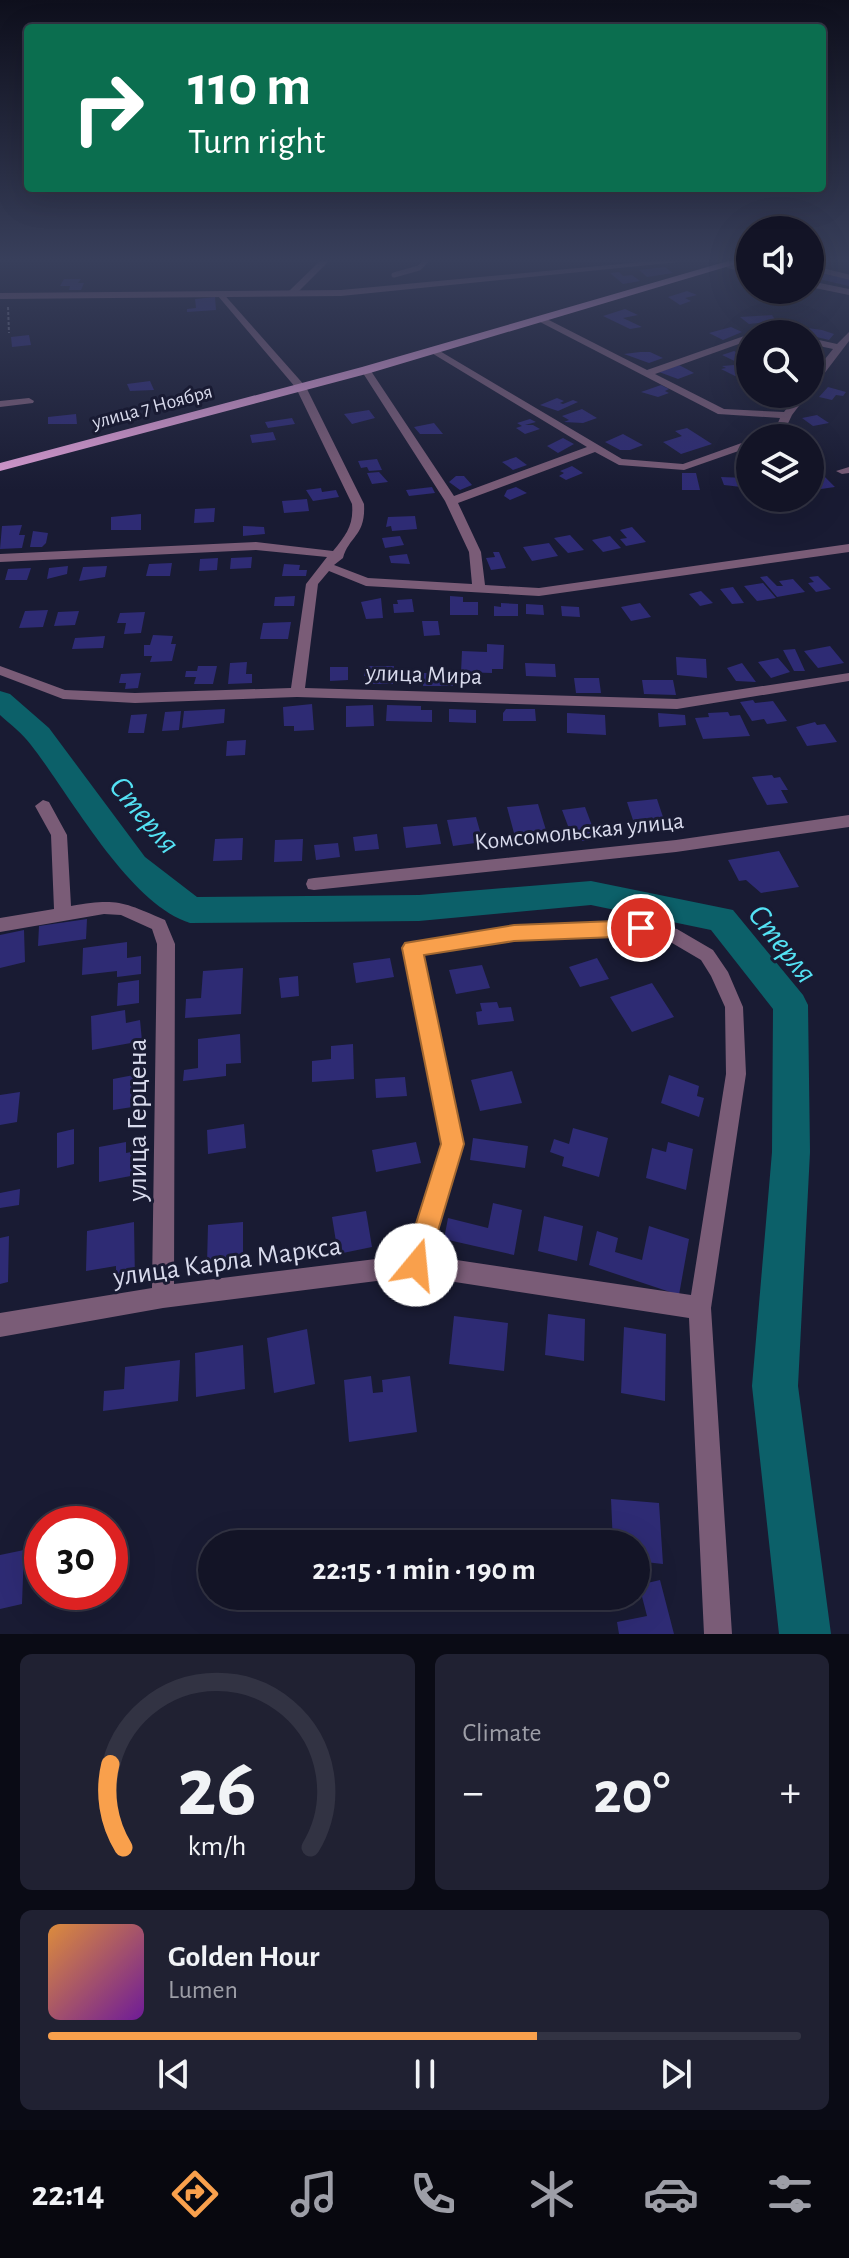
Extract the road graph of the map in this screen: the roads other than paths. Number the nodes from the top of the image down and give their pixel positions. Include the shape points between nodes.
1 (258, 337) edge
2 (480, 337) edge
3 (577, 337) edge
4 (847, 337) edge
5 (736, 342) edge
6 (824, 344) edge
7 (839, 347) junction
8 (433, 350) junction
9 (824, 367) edge
10 (366, 370) junction
11 (647, 373) junction
12 (301, 387) junction
13 (29, 401) dead end
14 (0, 404) edge
15 (792, 408) edge
16 (787, 415) junction
17 (783, 424) edge
18 (595, 448) junction
19 (736, 448) edge
20 (0, 467) edge
21 (451, 501) junction
22 (849, 548) edge
23 (339, 555) junction
24 (0, 558) edge
25 (329, 567) junction
26 (479, 590) junction
27 (0, 670) edge
28 (849, 677) edge
29 (297, 692) junction
30 (43, 806) dead end
31 (849, 821) edge
32 (314, 884) dead end
33 (63, 914) junction
34 (0, 925) edge
35 (416, 1265) junction
36 (163, 1297) junction
37 (700, 1308) junction
38 (0, 1325) edge
39 (718, 1634) edge

1 - 12 street
2 - 8 main road, улица 7 Ноября
3 - 11 street
4 - 7 street
5 - 11 street
6 - 7 street
7 - 9 street
8 - 10 main road, улица 7 Ноября
8 - 18 street
10 - 12 main road, улица 7 Ноября
10 - 21 street
11 - 16 street via 722,412
12 - 20 main road, улица 7 Ноября
12 - 23 street via 358,504 354,533
13 - 14 street
15 - 16 street
16 - 17 street
18 - 19 street via 619,462 684,467
18 - 21 street
21 - 26 street via 475,552
22 - 26 street via 539,592
23 - 24 street via 256,546
23 - 25 street
25 - 26 street via 366,582
25 - 29 street via 312,584
27 - 29 street, улица Мира via 63,694 135,698
28 - 29 street, улица Мира via 677,704
30 - 33 street via 59,835
31 - 32 street, Комсомольская улица via 676,846
33 - 34 street
33 - 36 street, улица Герцена via 123,909 159,925 166,944
35 - 36 street, улица Карла Маркса
35 - 37 street, улица Карла Маркса
35 - 37 street via 453,1144 412,948 514,933 641,928 671,934 707,955 734,1007 736,1074
36 - 38 street, улица Карла Маркса
37 - 39 street

